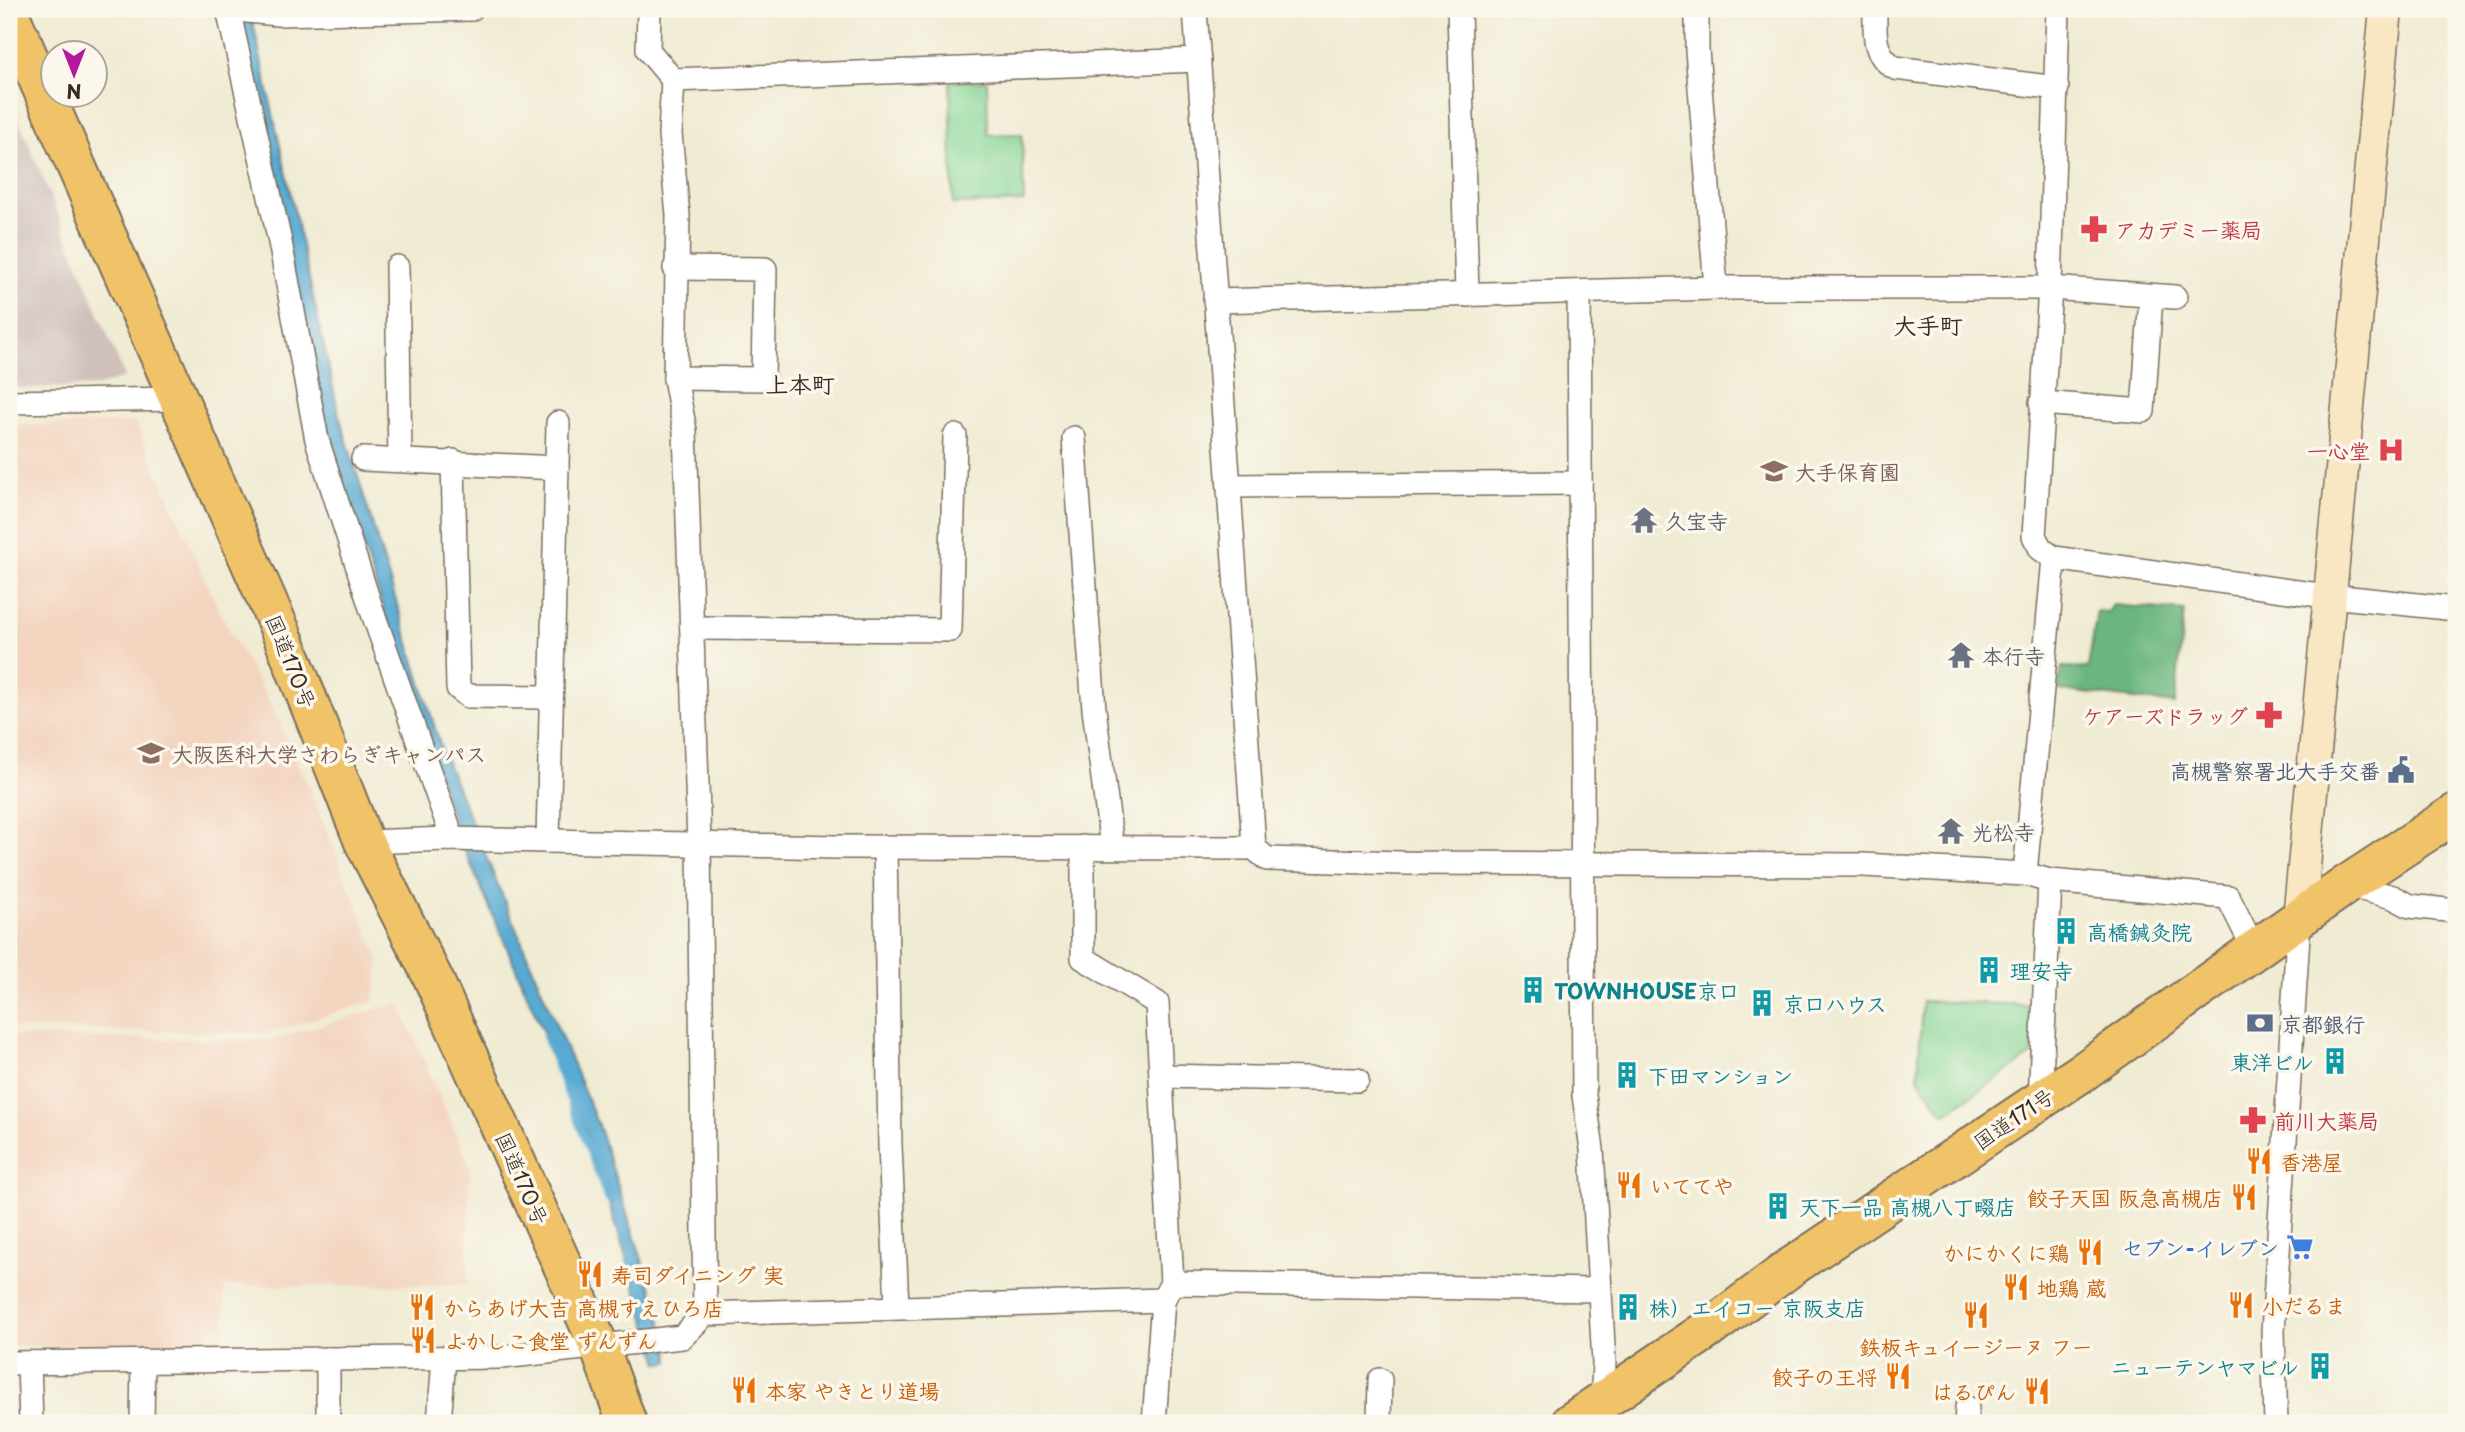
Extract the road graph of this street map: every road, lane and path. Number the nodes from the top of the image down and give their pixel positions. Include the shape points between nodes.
1 (227, 9) edge
2 (471, 9) edge
3 (649, 9) edge
4 (1195, 9) edge
5 (1459, 9) edge
6 (1697, 9) edge
7 (1875, 9) edge
8 (2058, 9) edge
9 (2386, 9) edge
10 (9, 13) edge
11 (1199, 60) junction
12 (673, 79) junction
13 (2057, 88) junction
14 (397, 267) dead end
15 (675, 268) junction
16 (1716, 288) junction
17 (2050, 288) junction
18 (1579, 292) junction
19 (1467, 295) junction
20 (2151, 296) junction
21 (2175, 297) dead end
22 (1215, 301) junction
23 (675, 378) junction
24 (178, 399) junction
25 (9, 401) edge
26 (2041, 403) junction
27 (558, 423) dead end
28 (956, 436) dead end
29 (1074, 439) dead end
30 (363, 459) dead end
31 (400, 460) junction
32 (453, 461) junction
33 (557, 468) junction
34 (1580, 483) junction
35 (1231, 486) junction
36 (2054, 558) junction
37 (2330, 596) junction
38 (2456, 609) edge
39 (692, 628) junction
40 (550, 697) junction
41 (2456, 813) edge
42 (453, 839) junction
43 (548, 841) junction
44 (364, 842) junction
45 (699, 843) junction
46 (885, 847) junction
47 (1083, 847) junction
48 (1112, 847) junction
49 (1254, 848) junction
50 (1582, 862) junction
51 (2025, 874) junction
52 (2050, 881) junction
53 (2346, 885) junction
54 (2456, 911) edge
55 (2299, 919) junction
56 (2254, 949) junction
57 (1161, 1076) junction
58 (1357, 1080) dead end
59 (2040, 1100) junction
60 (1599, 1290) junction
61 (1168, 1291) junction
62 (897, 1307) junction
63 (705, 1314) junction
64 (599, 1346) junction
65 (444, 1358) junction
66 (328, 1359) junction
67 (143, 1361) junction
68 (19, 1363) edge
69 (1380, 1380) dead end
70 (1602, 1412) edge
71 (30, 1423) edge
72 (142, 1423) edge
73 (328, 1423) edge
74 (439, 1423) edge
75 (626, 1423) edge
76 (1154, 1423) edge
77 (1379, 1423) edge
78 (1570, 1423) edge
79 (2276, 1423) edge

1 - 2 street via 278,14
1 - 42 street via 317,440
3 - 12 street via 648,50
4 - 11 street
5 - 19 street
6 - 16 street
7 - 13 street via 1877,48 1895,68
8 - 13 street
9 - 37 street
10 - 24 highway, 国道170号
11 - 12 street
11 - 22 street
12 - 15 street via 670,134 678,215
13 - 17 street
14 - 31 street
15 - 23 street
15 - 23 street via 765,269 763,379
16 - 17 street
16 - 18 street
17 - 20 street
17 - 26 street
18 - 19 street
18 - 34 street
19 - 22 street
20 - 21 street
20 - 26 street via 2143,411
22 - 35 street
23 - 39 street via 685,431
24 - 25 street
24 - 44 highway, 国道170号 via 281,632
26 - 36 street via 2034,536 2041,549
27 - 33 street
28 - 39 street via 950,630
29 - 48 street via 1094,709
30 - 31 street
31 - 32 street
32 - 33 street
32 - 40 street via 458,688 468,696
33 - 40 street
34 - 35 street
34 - 50 street
35 - 49 street
36 - 37 street
36 - 51 street
37 - 38 street
37 - 55 street
39 - 45 street
40 - 43 street
41 - 53 highway, 国道171号
42 - 43 street
42 - 44 street
43 - 45 street
44 - 64 highway, 国道170号 via 433,978
45 - 46 street
45 - 63 street
46 - 47 street
46 - 62 street
47 - 48 street
47 - 57 street via 1083,958 1157,1003
48 - 49 street
49 - 50 street via 1267,859
50 - 51 street via 1863,865
50 - 60 street via 1584,1096 1592,1149
51 - 52 street
52 - 56 street via 2228,897
52 - 59 street
53 - 54 street via 2410,906
53 - 55 highway, 国道171号
55 - 56 highway, 国道171号
55 - 79 street via 2273,1332
56 - 59 highway, 国道171号
57 - 58 street
57 - 61 street
59 - 70 highway, 国道171号 via 1791,1267
60 - 61 street
60 - 70 street
61 - 62 street
61 - 76 street
62 - 63 street
63 - 64 street via 682,1337
64 - 65 street
64 - 75 highway, 国道170号
65 - 66 street
65 - 74 street
66 - 67 street
66 - 73 street
67 - 68 street
67 - 72 street
68 - 71 street
69 - 77 street
70 - 78 highway, 国道171号

